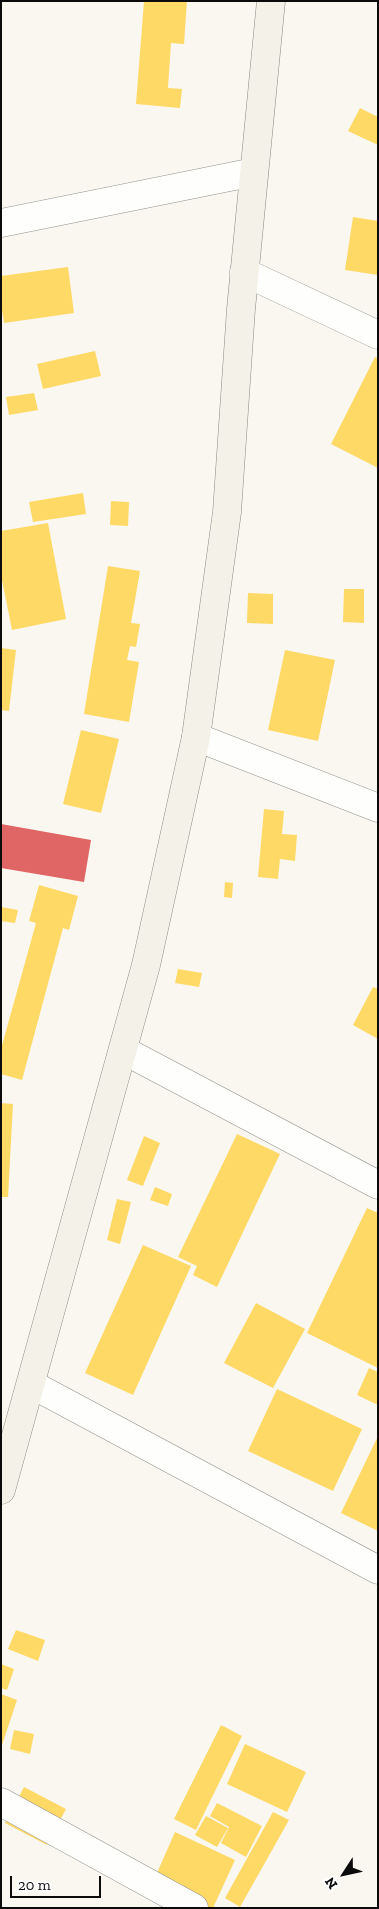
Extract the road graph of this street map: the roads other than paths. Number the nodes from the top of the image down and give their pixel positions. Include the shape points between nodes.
1 (271, 1) edge
2 (254, 172) junction
3 (1, 223) edge
4 (244, 272) junction
5 (378, 335) edge
6 (196, 737) junction
7 (378, 808) edge
8 (123, 1050) junction
9 (378, 1185) edge
10 (31, 1384) junction
11 (1, 1490) edge
12 (378, 1570) edge
13 (1, 1802) edge
14 (194, 1908) edge

1 - 2 main road
2 - 3 street
2 - 4 main road
4 - 5 street
4 - 6 main road via 226,512
6 - 7 street
6 - 8 main road via 146,965
8 - 9 street
8 - 10 main road
10 - 11 main road
10 - 12 street
13 - 14 street

